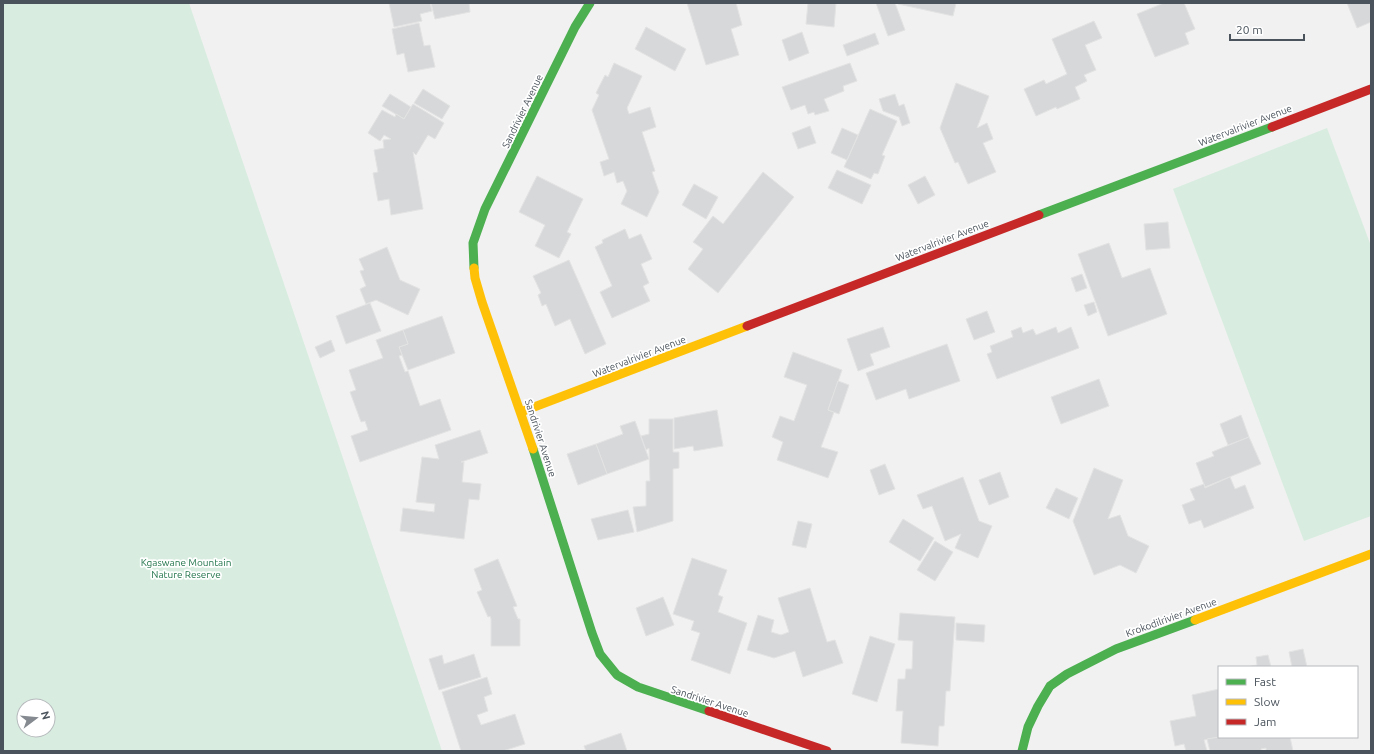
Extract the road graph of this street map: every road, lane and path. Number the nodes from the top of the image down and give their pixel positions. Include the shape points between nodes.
1 (590, 3) edge
2 (1371, 89) edge
3 (521, 412) junction
4 (1371, 554) edge
5 (827, 751) edge
6 (1022, 751) edge

1 - 3 street, Sandrivier Avenue via 575,27 488,202 473,243 475,278
2 - 3 street, Watervalrivier Avenue
3 - 5 street, Sandrivier Avenue via 592,633 600,654 617,675 661,696
4 - 6 street, Krokodilrivier Avenue via 1116,649 1067,674 1050,686 1038,706 1028,727

